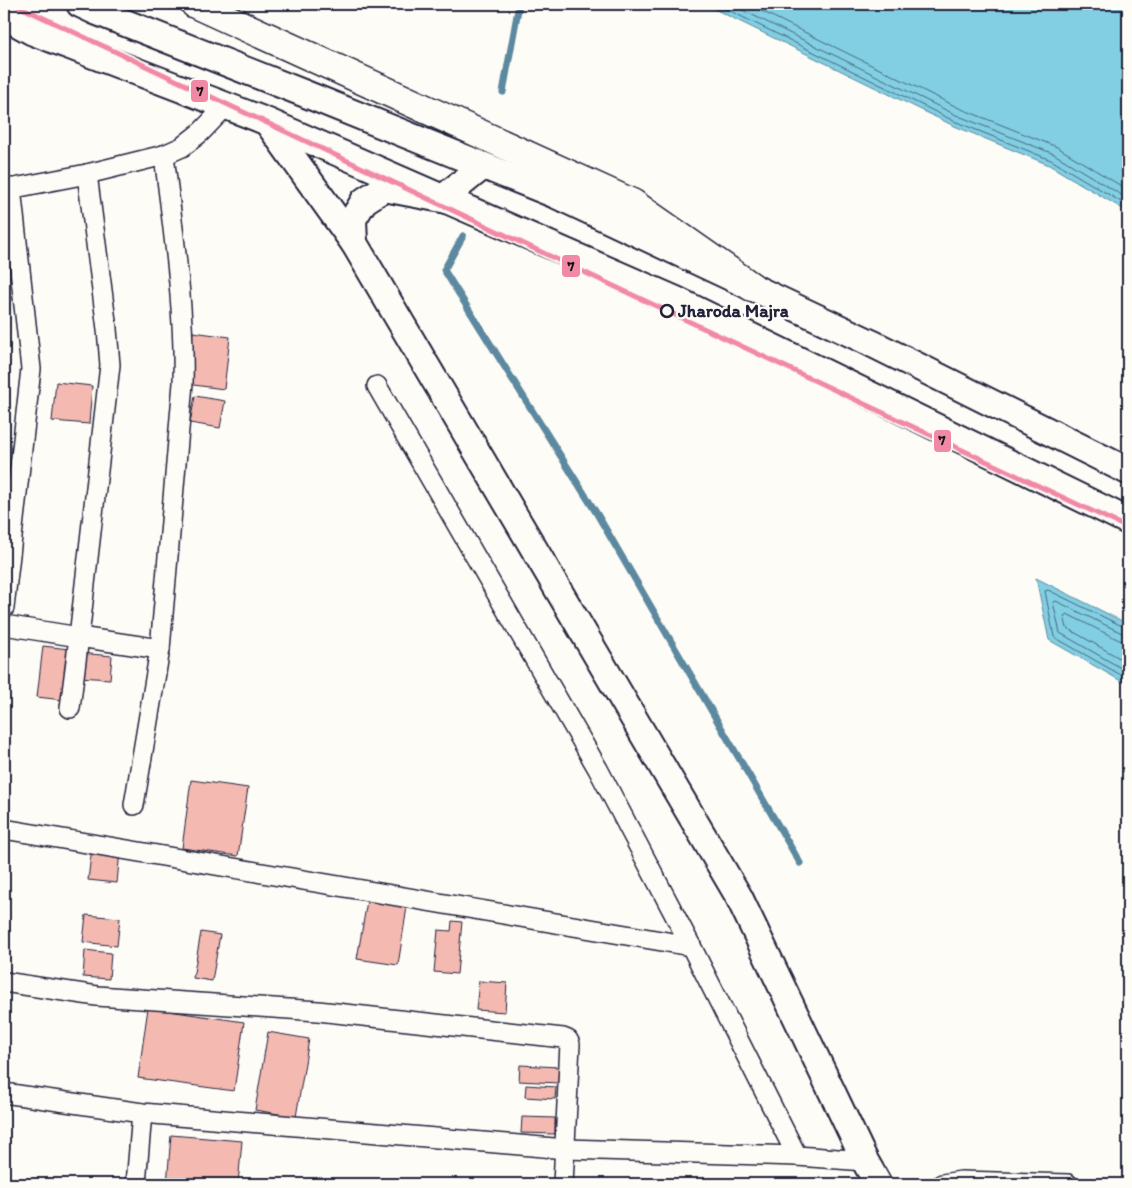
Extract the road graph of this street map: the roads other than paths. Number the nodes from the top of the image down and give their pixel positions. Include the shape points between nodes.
1 (80, 4) edge
2 (205, 8) edge
3 (4, 16) edge
4 (226, 106) junction
5 (268, 122) junction
6 (164, 155) junction
7 (483, 166) junction
8 (87, 174) junction
9 (7, 189) edge
10 (442, 199) junction
11 (354, 243) junction
12 (752, 287) junction
13 (377, 386) dead end
14 (1128, 471) edge
15 (1128, 522) edge
16 (4, 608) edge
17 (4, 625) edge
18 (79, 637) junction
19 (160, 649) junction
20 (70, 708) dead end
21 (134, 805) dead end
22 (4, 829) edge
23 (691, 946) junction
24 (4, 982) edge
25 (4, 1093) edge
26 (142, 1113) junction
27 (566, 1149) junction
28 (797, 1156) junction
29 (864, 1161) junction
30 (950, 1183) edge
31 (136, 1184) edge
32 (562, 1184) edge
33 (878, 1184) edge
34 (1068, 1184) edge

1 - 7 main road
2 - 12 highway via 632,203
3 - 4 main road via 31,31
4 - 5 main road
4 - 6 street via 201,132 182,147
5 - 10 main road
5 - 11 main road
6 - 8 street
6 - 19 street via 184,343
7 - 10 main road
7 - 12 main road via 556,195
8 - 9 street
8 - 18 street via 110,365
9 - 16 street via 31,369
10 - 11 main road via 384,188 364,201 353,219
10 - 15 main road via 676,300
11 - 29 main road via 739,897
12 - 14 main road via 871,342
13 - 23 street via 598,768
17 - 18 street
18 - 19 street
18 - 20 street
19 - 21 street
22 - 23 street
23 - 28 street
24 - 27 street via 97,996 318,1011 563,1038 570,1044
25 - 26 street
26 - 27 street
26 - 31 street
27 - 28 street
27 - 32 street
28 - 29 street
29 - 33 main road
30 - 34 street

